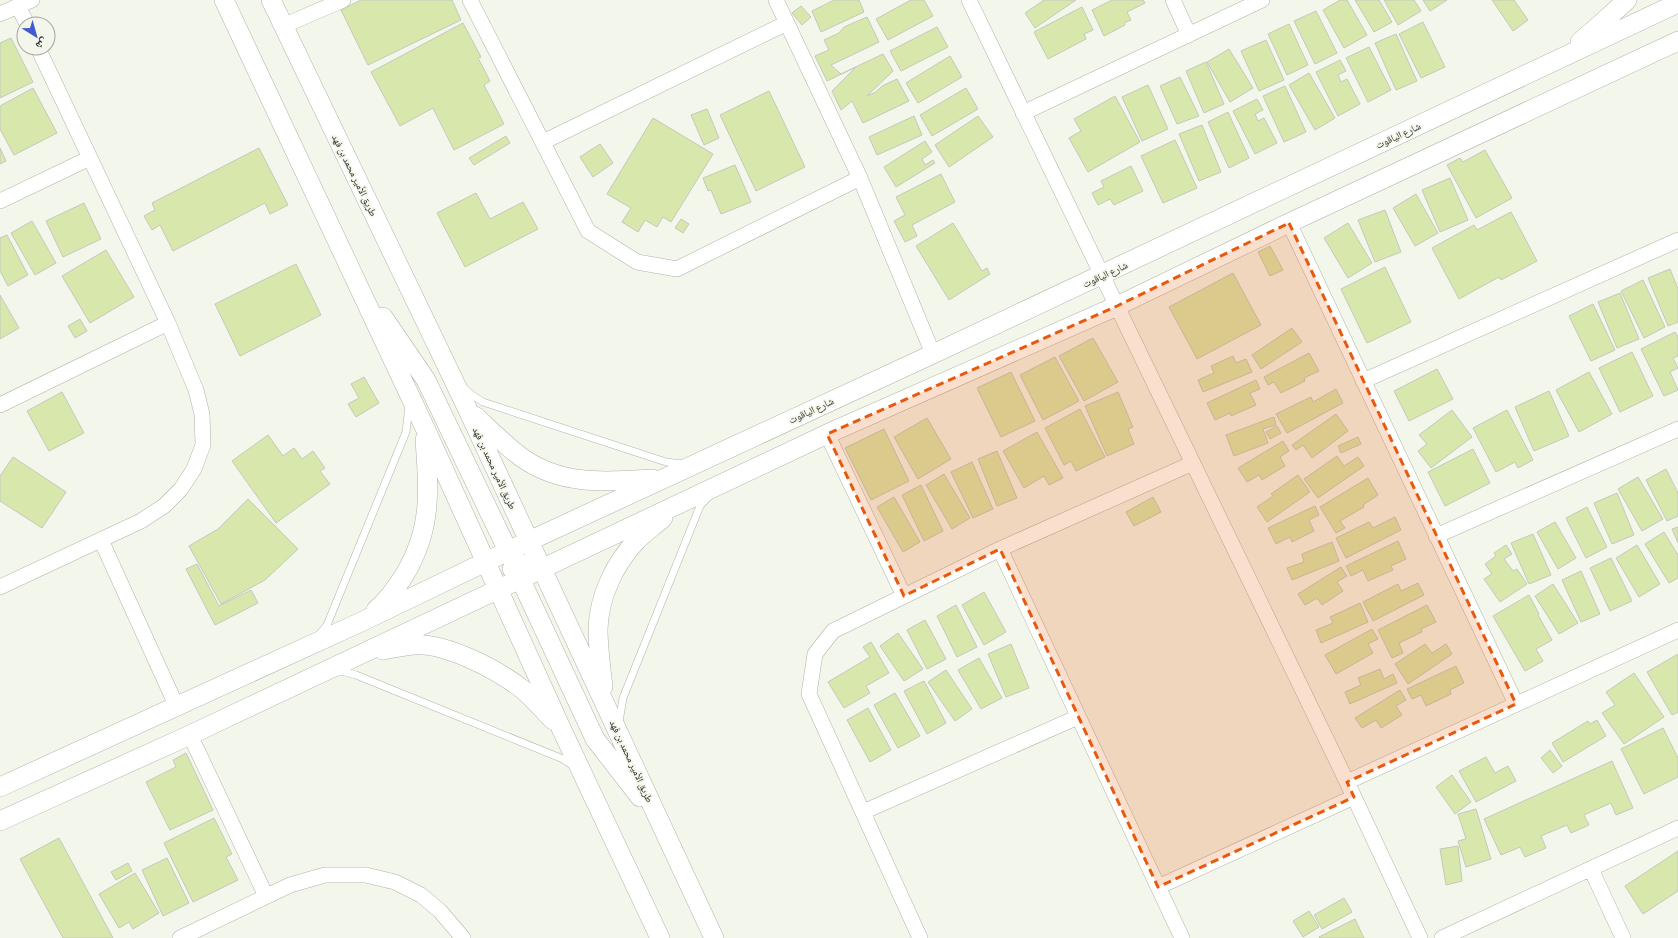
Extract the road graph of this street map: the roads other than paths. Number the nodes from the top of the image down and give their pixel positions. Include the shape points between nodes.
1 (224, 0) edge
2 (271, 0) edge
3 (343, 0) edge
4 (470, 0) edge
5 (776, 0) edge
6 (969, 0) edge
7 (1173, 0) edge
8 (1262, 0) edge
9 (1626, 0) edge
10 (25, 3) edge
11 (1678, 3) edge
12 (0, 14) edge
13 (26, 16) edge
14 (786, 23) junction
15 (283, 26) junction
16 (1189, 35) junction
17 (1673, 46) edge
18 (42, 56) edge
19 (1559, 59) junction
20 (1023, 113) junction
21 (543, 142) junction
22 (90, 158) junction
23 (860, 178) junction
24 (0, 201) edge
25 (1289, 223) junction
26 (1678, 240) edge
27 (353, 275) junction
28 (1101, 275) junction
29 (1117, 306) junction
30 (168, 323) junction
31 (933, 354) junction
32 (450, 372) junction
33 (1363, 381) junction
34 (408, 392) junction
35 (0, 405) edge
36 (467, 408) junction
37 (425, 428) junction
38 (1678, 429) edge
39 (827, 434) junction
40 (701, 461) junction
41 (1193, 463) junction
42 (663, 478) junction
43 (725, 482) junction
44 (681, 502) junction
45 (1436, 536) junction
46 (101, 540) junction
47 (529, 541) junction
48 (1000, 549) junction
49 (485, 562) junction
50 (513, 564) junction
51 (542, 568) junction
52 (0, 587) edge
53 (497, 589) junction
54 (904, 596) junction
55 (361, 622) junction
56 (1678, 630) edge
57 (304, 648) junction
58 (360, 654) junction
59 (317, 674) junction
60 (604, 701) junction
61 (1516, 704) junction
62 (176, 705) junction
63 (1078, 717) junction
64 (561, 728) junction
65 (190, 735) junction
66 (622, 740) junction
67 (586, 782) junction
68 (1347, 782) junction
69 (0, 787) edge
70 (1354, 797) junction
71 (862, 812) junction
72 (0, 821) edge
73 (661, 825) junction
74 (1678, 828) edge
75 (1591, 868) junction
76 (1158, 887) junction
77 (266, 896) junction
78 (180, 938) edge
79 (463, 938) edge
80 (660, 938) edge
81 (714, 938) edge
82 (920, 938) edge
83 (1182, 938) edge
84 (1420, 938) edge
85 (1442, 938) edge
86 (1623, 938) edge

1 - 27 street
2 - 15 street, طريق الأمير محمد بن فهد
3 - 15 street
4 - 21 street
5 - 14 street
6 - 20 street
7 - 16 street
8 - 16 street
9 - 19 street
10 - 12 street
10 - 13 street
11 - 19 street, شارع الياقوت
14 - 21 street
14 - 23 street
15 - 32 street, طريق الأمير محمد بن فهد
16 - 20 street
17 - 25 street
18 - 22 street
19 - 28 street, شارع الياقوت
20 - 28 street
21 - 23 street via 588,231 638,262 677,268
22 - 24 street
22 - 30 street
23 - 31 street
25 - 29 street
25 - 33 street
26 - 33 street
27 - 34 street
27 - 50 street via 426,380
28 - 29 street
28 - 31 street, شارع الياقوت
29 - 39 street
29 - 41 street
30 - 35 street
30 - 46 street via 196,390 202,414 203,445 194,469 181,489 164,506 141,521
31 - 40 street, شارع الياقوت
32 - 36 street, طريق الأمير محمد بن فهد
32 - 40 lane via 472,395 483,402 666,462 677,464
33 - 45 street
34 - 37 street
34 - 57 lane via 406,432 327,625
36 - 42 street via 522,458 558,475 598,482
36 - 47 street, طريق الأمير محمد بن فهد
37 - 49 street
37 - 55 street via 428,483 425,526 418,547 399,584 384,603
38 - 45 street
39 - 43 street
39 - 54 street
40 - 42 street, شارع الياقوت
41 - 48 street
41 - 68 street
42 - 47 street, شارع الياقوت
43 - 44 street
43 - 66 lane via 700,506 623,698 619,723
44 - 51 street
44 - 60 street via 637,540 614,572 606,591 598,629
45 - 61 street
46 - 52 street
46 - 62 street
47 - 50 street, شارع الياقوت
47 - 51 street, طريق الأمير محمد بن فهد
48 - 54 street
48 - 63 street
49 - 50 street
49 - 53 street
49 - 55 street
50 - 51 street
50 - 53 street
50 - 73 street via 595,739
51 - 60 street, طريق الأمير محمد بن فهد
53 - 58 street
53 - 64 street
54 - 71 street via 833,631 815,654 809,694
55 - 57 street
56 - 61 street
57 - 62 street
58 - 59 street
58 - 64 street via 414,645 457,653 480,663 523,690
59 - 65 street
59 - 67 lane via 345,672 371,681 563,759 578,770
60 - 66 street, طريق الأمير محمد بن فهد
61 - 68 street
62 - 69 street
63 - 71 street
63 - 76 street
64 - 67 street
65 - 72 street
65 - 77 street
66 - 73 street, طريق الأمير محمد بن فهد
67 - 80 street
68 - 70 street
70 - 76 street
70 - 84 street
71 - 82 street
73 - 81 street, طريق الأمير محمد بن فهد
74 - 75 street
75 - 85 street
75 - 86 street
76 - 83 street
77 - 78 street
77 - 79 street via 290,885 325,875 366,875 395,882 421,895 440,911

